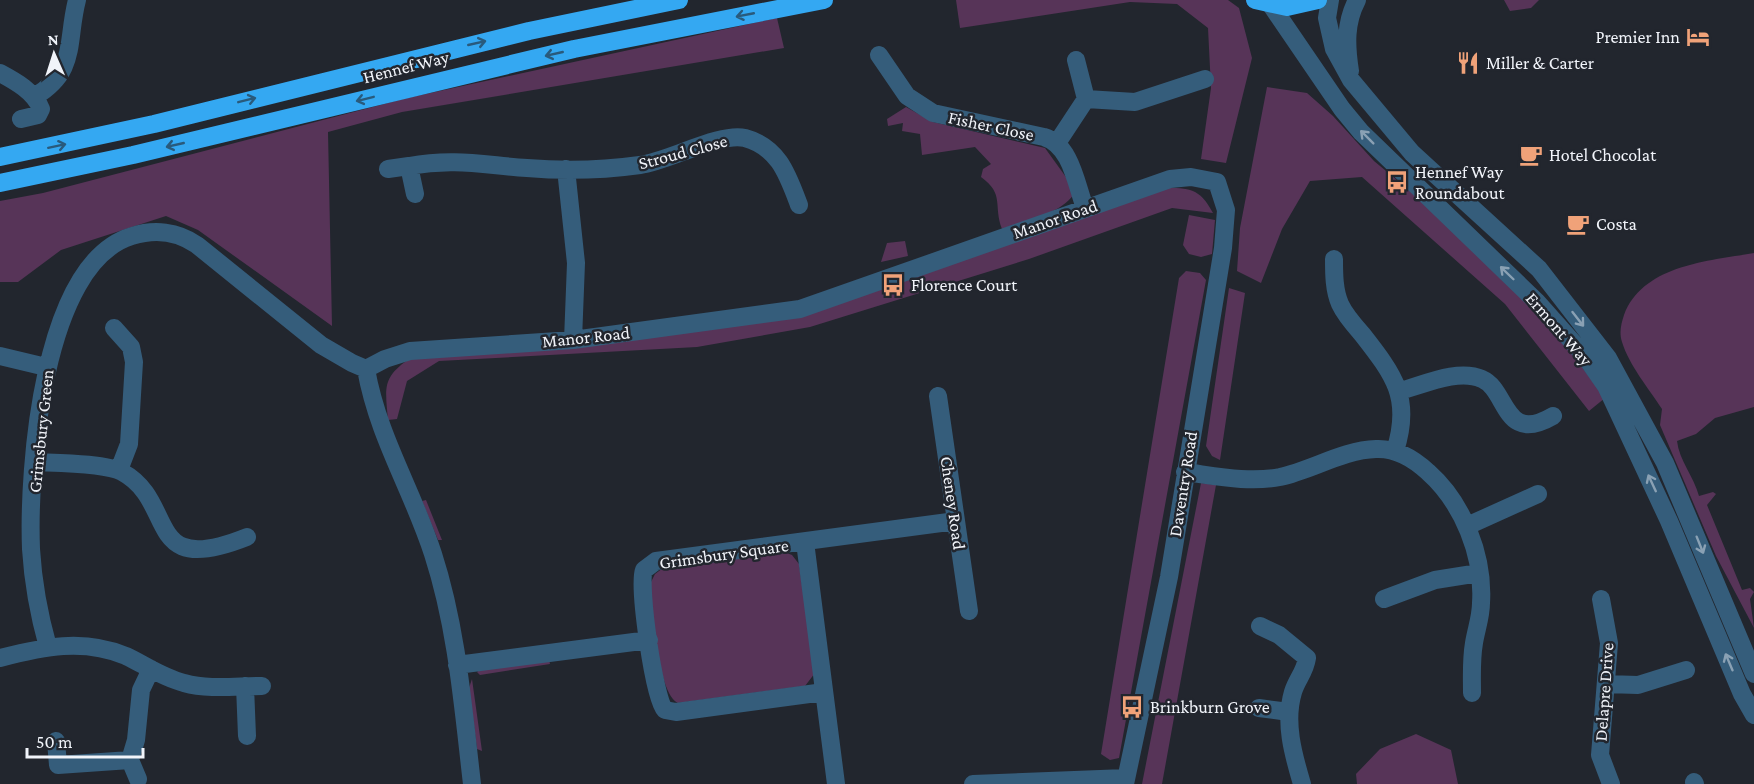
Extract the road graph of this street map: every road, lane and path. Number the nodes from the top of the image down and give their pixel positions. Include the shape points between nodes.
1 (77, 0) edge
2 (679, 0) edge
3 (824, 0) edge
4 (1318, 0) edge
5 (1330, 0) edge
6 (1357, 0) edge
7 (1263, 3) edge
8 (879, 55) dead end
9 (1076, 60) dead end
10 (0, 73) edge
11 (1205, 79) dead end
12 (1351, 80) junction
13 (34, 97) junction
14 (1086, 99) junction
15 (21, 119) dead end
16 (1057, 143) junction
17 (0, 158) edge
18 (409, 166) junction
19 (388, 169) dead end
20 (566, 169) junction
21 (1216, 182) joint
22 (0, 183) edge
23 (415, 194) dead end
24 (799, 205) dead end
25 (1085, 208) junction
26 (1334, 259) dead end
27 (114, 328) dead end
28 (573, 340) junction
29 (0, 356) edge
30 (46, 367) junction
31 (366, 369) junction
32 (1400, 391) junction
33 (938, 396) dead end
34 (1553, 416) dead end
35 (1395, 451) junction
36 (35, 462) junction
37 (119, 470) junction
38 (1185, 472) junction
39 (1538, 494) dead end
40 (956, 521) junction
41 (1467, 526) junction
42 (247, 537) dead end
43 (805, 542) junction
44 (1479, 573) junction
45 (1384, 599) dead end
46 (1601, 599) dead end
47 (969, 611) dead end
48 (1260, 626) dead end
49 (649, 640) junction
50 (48, 647) junction
51 (0, 658) edge
52 (457, 665) junction
53 (151, 669) junction
54 (1686, 670) dead end
55 (1754, 674) edge
56 (1606, 684) junction
57 (824, 693) junction
58 (1472, 693) dead end
59 (1259, 708) dead end
60 (1289, 712) junction
61 (1754, 715) edge
62 (247, 736) dead end
63 (56, 741) dead end
64 (130, 760) junction
65 (138, 779) dead end
66 (1125, 781) edge
67 (1021, 782) edge
68 (471, 784) edge
69 (836, 784) edge
70 (973, 784) edge
71 (1302, 784) edge
72 (1611, 784) edge

1 - 13 street via 63,68 52,86
17 -> 2 highway, Hennef Way via 529,31
3 -> 22 highway, Hennef Way via 574,49
4 - 7 highway via 1295,6
5 - 12 street, Ermont Way via 1327,18 1334,49
6 - 12 street via 1348,27
61 -> 7 street, Ermont Way via 1669,521 1605,386 1585,356 1537,302 1361,132
8 - 16 street, Fisher Close via 908,96 933,113
9 - 14 street
10 - 13 street
11 - 14 street via 1135,102
12 -> 55 street, Ermont Way via 1412,153 1539,269 1608,358 1665,463
13 - 15 street via 40,112
14 - 16 street
16 - 25 street, Fisher Close via 1065,153
18 - 19 street, Stroud Close
18 - 20 street, Stroud Close via 456,161
18 - 23 street
20 - 24 street, Stroud Close via 642,165 724,138 740,137 762,145 775,156
20 - 28 street via 576,263
21 - 25 street, Manor Road via 1176,178
21 - 38 street, Daventry Road via 1226,210 1226,231
25 - 28 street, Manor Road via 800,309
26 - 32 street via 1341,305 1386,364
27 - 37 street via 131,347 134,362 129,444
28 - 31 street, Manor Road via 410,351
29 - 30 street
30 - 31 street, Grimsbury Green via 76,290 99,254 127,237 161,232 190,240 321,345
30 - 36 street, Grimsbury Green
31 - 52 street via 380,427 434,556 447,603
32 - 34 street via 1449,378 1475,377 1490,385 1510,417 1531,423
32 - 35 street via 1402,418
33 - 40 street, Cheney Road
35 - 38 street via 1364,450 1269,478
35 - 41 street via 1437,479
36 - 37 street
36 - 50 street, Grimsbury Green via 31,548 37,602
37 - 42 street via 137,484 163,529 180,545 206,550
38 - 66 street, Daventry Road via 1169,577
39 - 41 street
40 - 43 street, Grimsbury Square
40 - 47 street, Cheney Road
41 - 44 street
43 - 49 street, Grimsbury Square via 650,564 644,570 641,584
43 - 57 street, Grimsbury Square
44 - 45 street via 1435,580
44 - 58 street via 1482,603 1472,654
46 - 56 street, Delapre Drive via 1608,633
48 - 60 street via 1279,635 1307,658
49 - 52 street
49 - 57 street, Grimsbury Square via 658,701 665,710 676,712
50 - 51 street
50 - 53 street via 96,647
52 - 68 street
53 - 62 street via 195,686 254,686
53 - 64 street via 141,690
54 - 56 street via 1638,685
56 - 72 street, Delapre Drive via 1600,755
57 - 69 street, Grimsbury Square
59 - 60 street
60 - 71 street
63 - 64 street via 58,765
64 - 65 street
66 - 67 street
67 - 70 street

